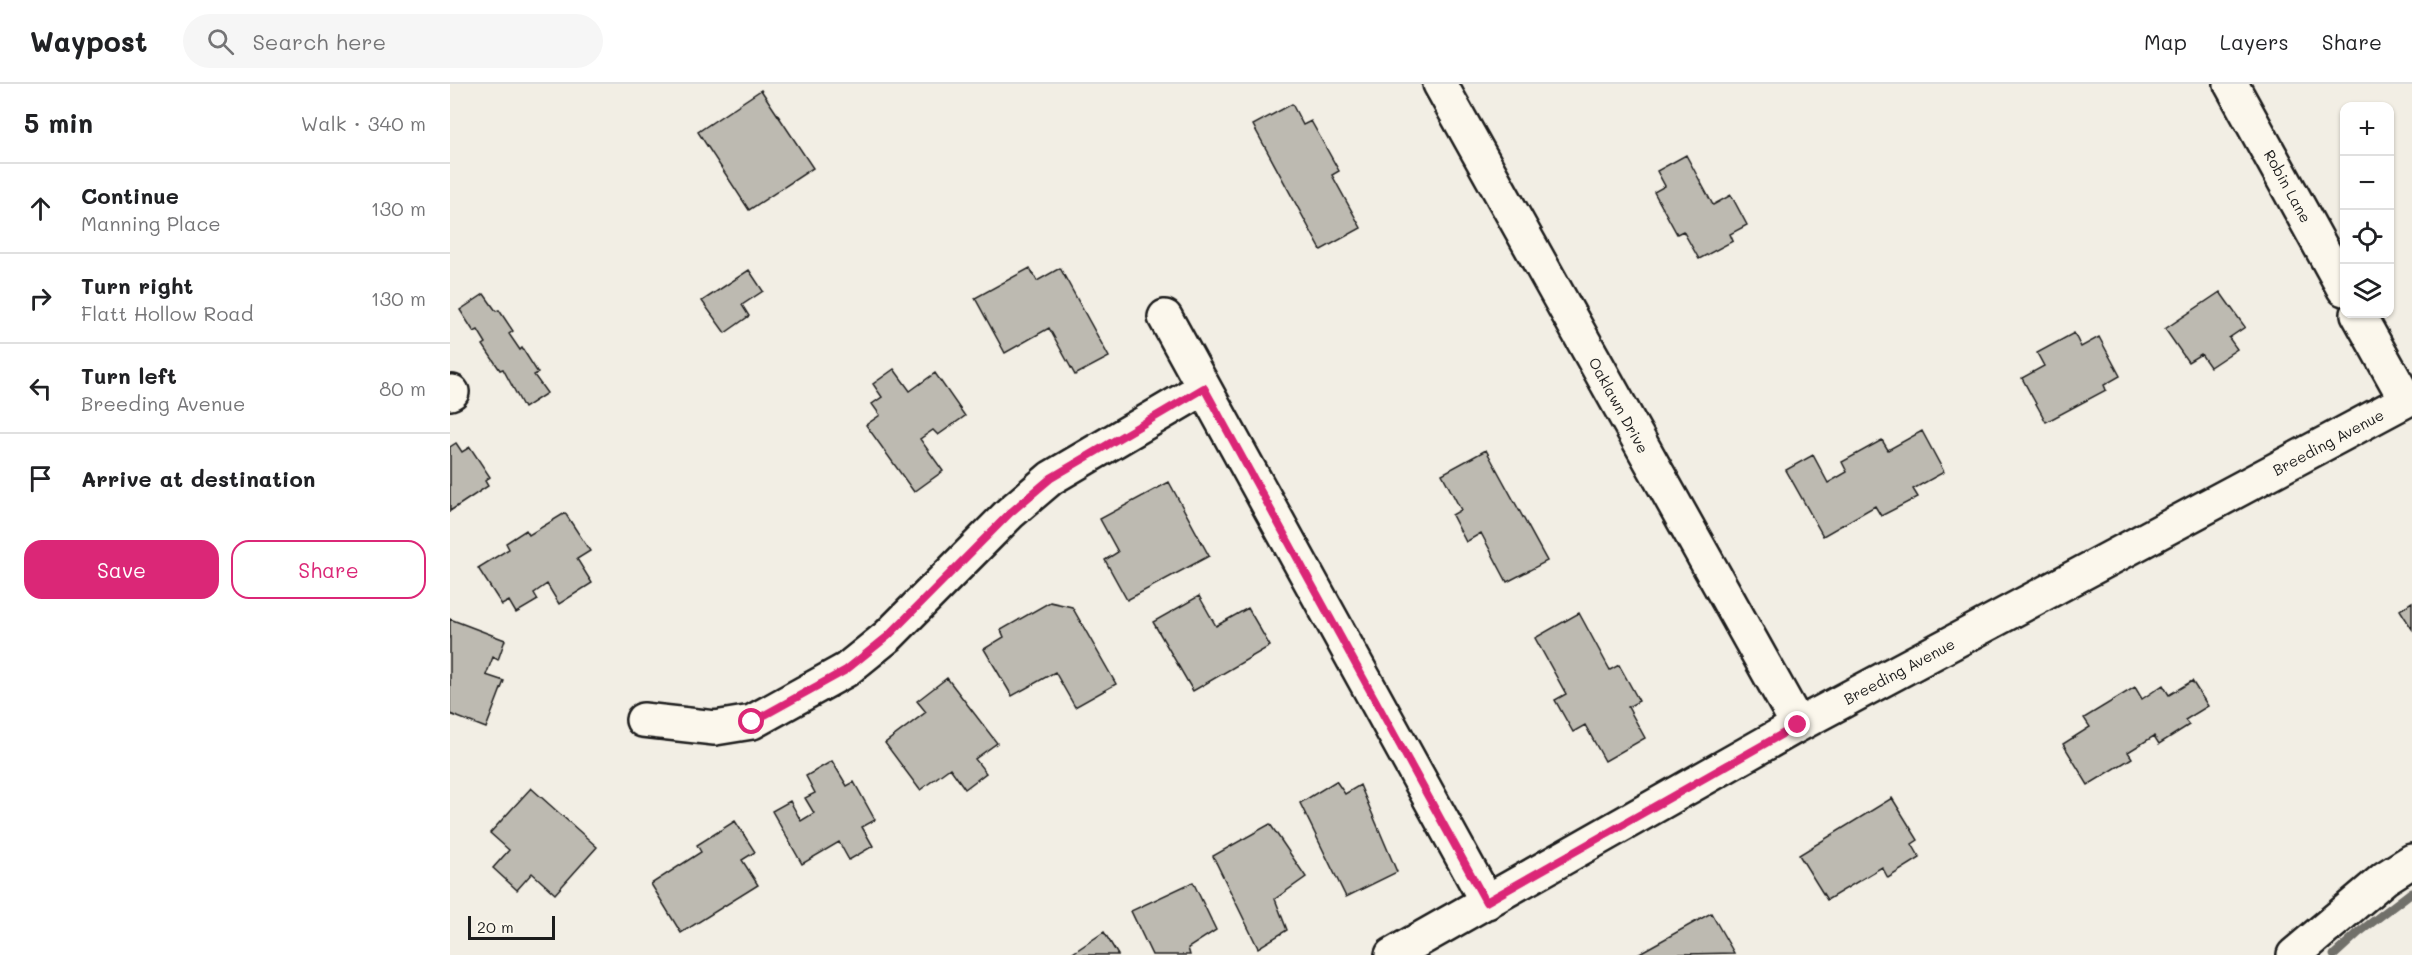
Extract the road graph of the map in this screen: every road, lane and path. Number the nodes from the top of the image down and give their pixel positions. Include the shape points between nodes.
1 (1440, 84) edge
2 (2230, 84) edge
3 (2340, 282) edge
4 (1165, 317) dead end
5 (2360, 318) edge
6 (1204, 388) junction
7 (2409, 398) edge
8 (643, 720) dead end
9 (1798, 725) junction
10 (2412, 861) edge
11 (1486, 902) junction
12 (1392, 955) edge
13 (2294, 955) edge

1 - 9 street, Oaklawn Drive
2 - 3 street, Robin Lane
4 - 6 street
5 - 7 street
6 - 8 street via 1051,478 1010,513 888,636 846,670 752,722 715,728
6 - 11 street
7 - 9 street, Breeding Avenue
9 - 11 street, Breeding Avenue
10 - 13 street via 2385,878
11 - 12 street, Breeding Avenue

